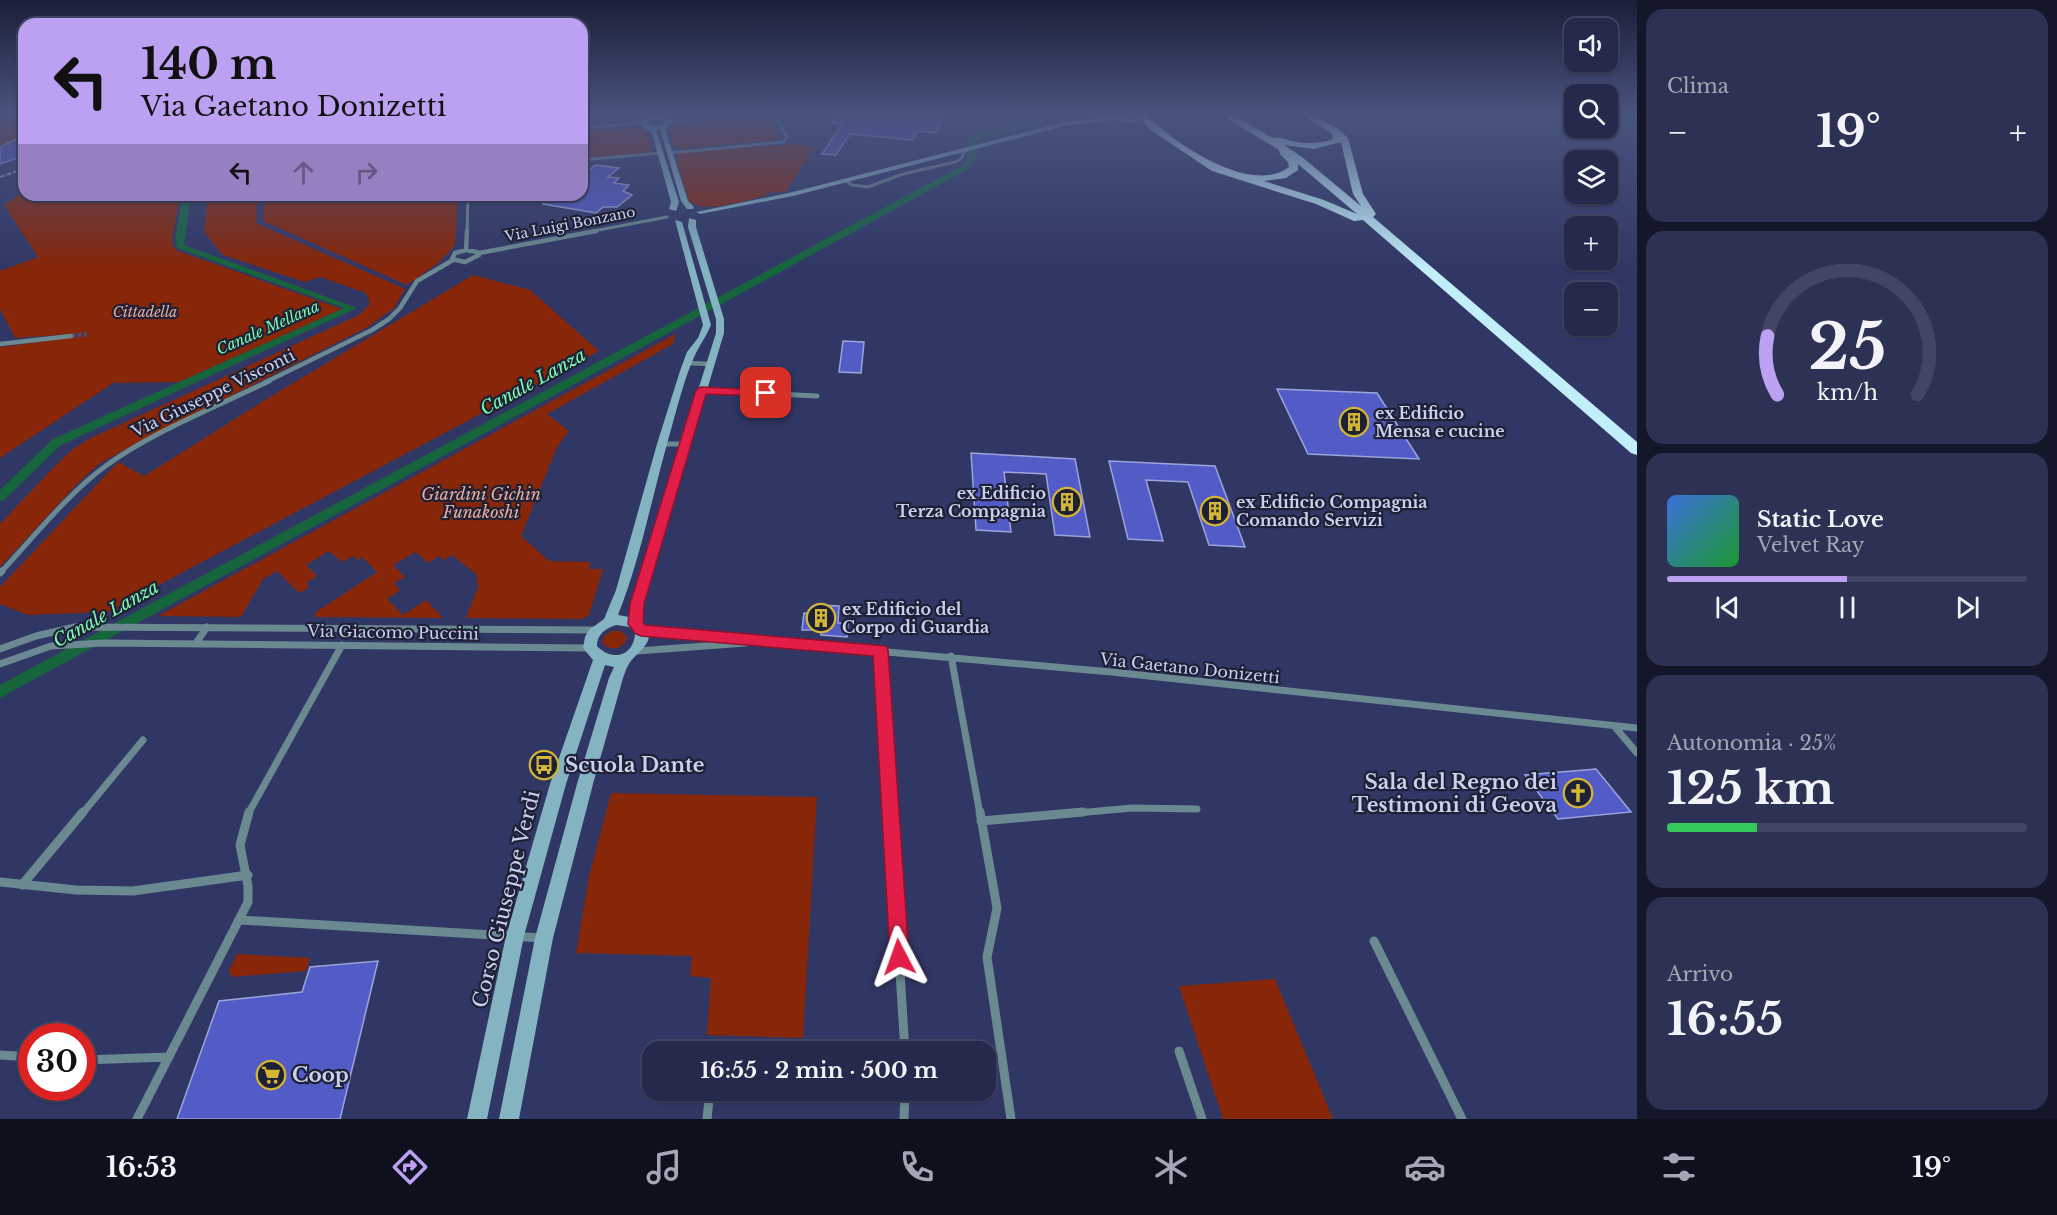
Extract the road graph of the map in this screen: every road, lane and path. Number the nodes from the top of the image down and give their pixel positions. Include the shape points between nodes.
1 (664, 165) edge
2 (674, 165) edge
3 (904, 165) edge
4 (941, 165) edge
5 (1212, 165) edge
6 (1294, 165) edge
7 (1306, 165) edge
8 (1352, 165) edge
9 (1232, 175) junction
10 (845, 180) junction
11 (468, 201) edge
12 (690, 207) junction
13 (673, 209) junction
14 (700, 212) junction
15 (667, 217) junction
16 (692, 220) junction
17 (678, 222) junction
18 (466, 250) junction
19 (479, 253) junction
20 (453, 260) junction
21 (1436, 277) junction
22 (71, 336) tunnel mouth
23 (3, 343) edge
24 (688, 363) junction
25 (709, 364) junction
26 (701, 390) junction
27 (817, 396) dead end
28 (662, 444) junction
29 (685, 444) junction
30 (1637, 450) edge
31 (0, 573) edge
32 (609, 622) junction
33 (207, 627) junction
34 (638, 627) junction
35 (596, 630) junction
36 (761, 642) junction
37 (196, 643) junction
38 (342, 645) junction
39 (0, 649) edge
40 (880, 650) junction
41 (595, 653) junction
42 (631, 654) junction
43 (951, 656) junction
44 (0, 663) edge
45 (1615, 728) junction
46 (1637, 728) edge
47 (143, 740) dead end
48 (1637, 753) edge
49 (1197, 809) dead end
50 (981, 821) junction
51 (248, 875) junction
52 (0, 882) edge
53 (22, 885) junction
54 (240, 920) junction
55 (515, 936) junction
56 (544, 938) junction
57 (1374, 941) dead end
58 (904, 1041) edge
59 (1179, 1051) dead end
60 (0, 1055) edge
61 (18, 1056) edge
62 (169, 1057) junction
63 (96, 1060) edge
64 (709, 1101) edge
65 (905, 1101) edge
66 (137, 1119) edge
67 (477, 1119) edge
68 (509, 1119) edge
69 (707, 1119) edge
70 (904, 1119) edge
71 (1011, 1119) edge
72 (1202, 1119) edge
73 (1462, 1119) edge

1 - 13 street via 675,202
2 - 12 street
3 - 10 street
4 - 10 street via 903,174 878,185 860,186
5 - 9 highway
6 - 9 highway via 1288,174 1279,177
7 - 21 highway
8 - 21 highway via 1363,203
9 - 21 highway via 1320,202 1358,219
10 - 14 street
11 - 18 street
12 - 13 street
12 - 14 street
13 - 15 street
14 - 16 street
15 - 17 street
15 - 19 street, Via Luigi Bonzano
16 - 17 street
16 - 25 street via 720,333
17 - 24 street via 706,317 706,330
18 - 19 street
18 - 20 street via 453,255
19 - 20 street, Via Luigi Bonzano via 470,261
20 - 31 street, Via Giuseppe Visconti via 417,281 400,308 372,330 136,446 106,465
21 - 30 highway
22 - 23 street
24 - 25 street
24 - 28 street
25 - 26 street
26 - 27 street
26 - 29 street
28 - 29 street
28 - 32 street via 622,590
29 - 34 street via 637,604
32 - 34 street via 623,620
32 - 35 street
33 - 35 street, Via Giacomo Puccini
33 - 37 street
33 - 39 street, Via Giacomo Puccini via 75,627
34 - 36 street, Via Gaetano Donizetti
34 - 42 street via 643,637
35 - 41 street via 591,636
36 - 40 street, Via Gaetano Donizetti
36 - 42 street, Via Gaetano Donizetti
37 - 38 street, Via Giacomo Puccini
37 - 44 street, Via Giacomo Puccini via 67,645 38,649
38 - 41 street, Via Giacomo Puccini
38 - 51 street via 242,828 242,859
40 - 43 street, Via Gaetano Donizetti
40 - 58 street
41 - 42 street via 608,661
41 - 55 street, Corso Giuseppe Verdi
42 - 56 street via 616,678
43 - 45 street, Via Gaetano Donizetti
43 - 50 street
45 - 46 street, Via Gaetano Donizetti
45 - 48 street
47 - 53 street
49 - 50 street via 1132,808
50 - 71 street via 997,908 987,957
51 - 53 street via 133,891
51 - 54 street via 248,902
52 - 53 street
54 - 55 street
54 - 62 street
55 - 56 street
55 - 67 street, Corso Giuseppe Verdi
56 - 68 street
57 - 73 street
59 - 72 street
60 - 61 street
62 - 63 street
62 - 66 street
64 - 69 street
65 - 70 street

